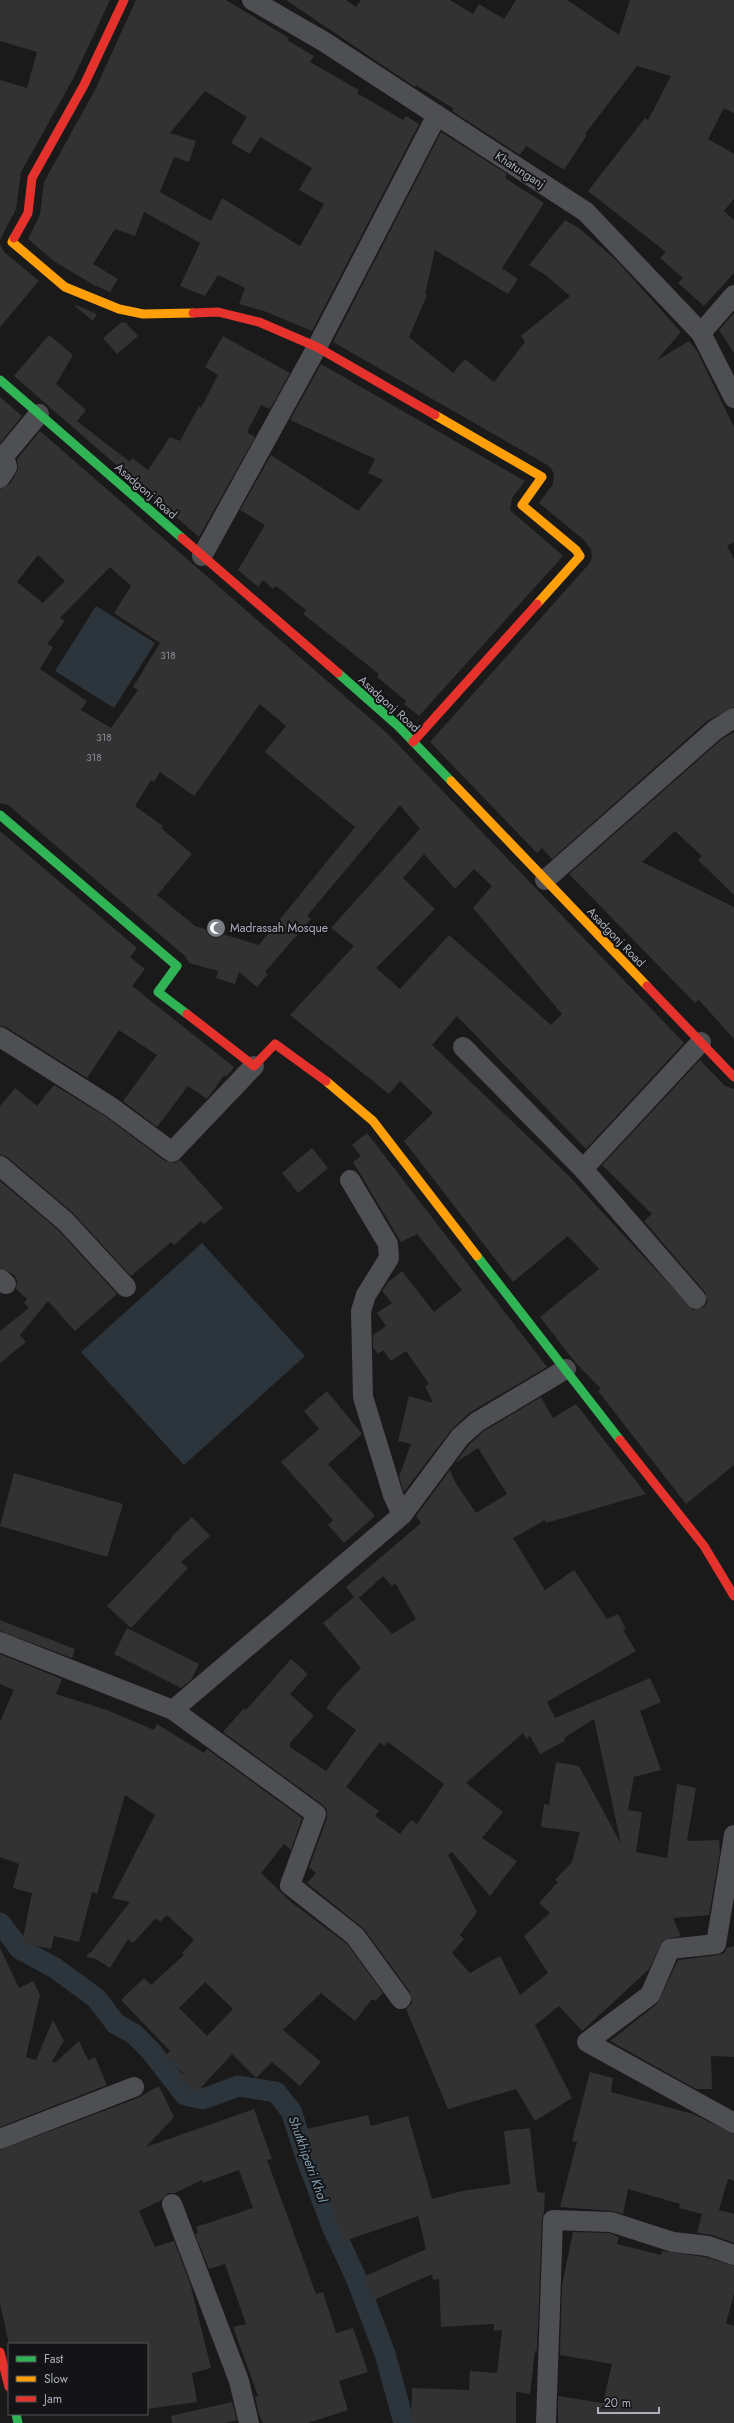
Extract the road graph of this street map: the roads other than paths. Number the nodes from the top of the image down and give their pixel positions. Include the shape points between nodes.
1 (124, 0) edge
2 (252, 0) edge
3 (437, 115) junction
4 (734, 295) edge
5 (701, 333) junction
6 (317, 348) junction
7 (0, 380) edge
8 (734, 398) edge
9 (39, 414) junction
10 (0, 478) edge
11 (202, 556) junction
12 (734, 718) edge
13 (413, 742) junction
14 (0, 815) edge
15 (545, 880) junction
16 (0, 1037) edge
17 (701, 1042) junction
18 (463, 1046) dead end
19 (254, 1066) junction
20 (734, 1077) edge
21 (0, 1166) edge
22 (583, 1169) junction
23 (350, 1180) dead end
24 (126, 1287) dead end
25 (696, 1298) dead end
26 (566, 1369) junction
27 (402, 1515) junction
28 (734, 1596) edge
29 (0, 1642) edge
30 (173, 1710) junction
31 (734, 1835) edge
32 (400, 1999) dead end
33 (134, 2087) dead end
34 (734, 2123) edge
35 (0, 2139) edge
36 (172, 2204) dead end
37 (734, 2255) edge
38 (1, 2354) edge
39 (8, 2383) edge
40 (249, 2423) edge
41 (546, 2423) edge

1 - 6 street via 84,85 32,178 28,213 12,242 65,287 119,309 143,314 218,312 259,322
2 - 3 street, Khatunganj via 323,41
3 - 5 street, Khatunganj via 586,212
3 - 6 street
4 - 5 street
5 - 8 street, Khatunganj
6 - 11 street
6 - 13 street via 542,477 522,505 580,556
7 - 9 street, Asadgonj Road
9 - 10 street via 4,456 7,467
9 - 11 street, Asadgonj Road
11 - 13 street, Asadgonj Road via 397,725
12 - 15 street via 715,730
13 - 15 street, Asadgonj Road
14 - 19 street via 177,966 158,992
15 - 17 street, Asadgonj Road
16 - 19 street via 111,1107 172,1152
17 - 20 street, Asadgonj Road
17 - 22 street
18 - 22 street
19 - 26 street via 275,1044 341,1092 373,1121
21 - 24 street via 65,1221
22 - 25 street
23 - 27 street via 388,1244 389,1258 366,1295 361,1311 363,1397 388,1480
26 - 27 street via 477,1422 460,1437
26 - 28 street via 681,1519 700,1540 721,1569
27 - 30 street
29 - 30 street
30 - 32 street via 316,1814 290,1885 355,1936
31 - 34 street via 716,1944 670,1949 650,1996 587,2042
33 - 35 street
36 - 40 street via 239,2381
37 - 41 street via 708,2246 673,2242 610,2222 553,2220
38 - 39 street

